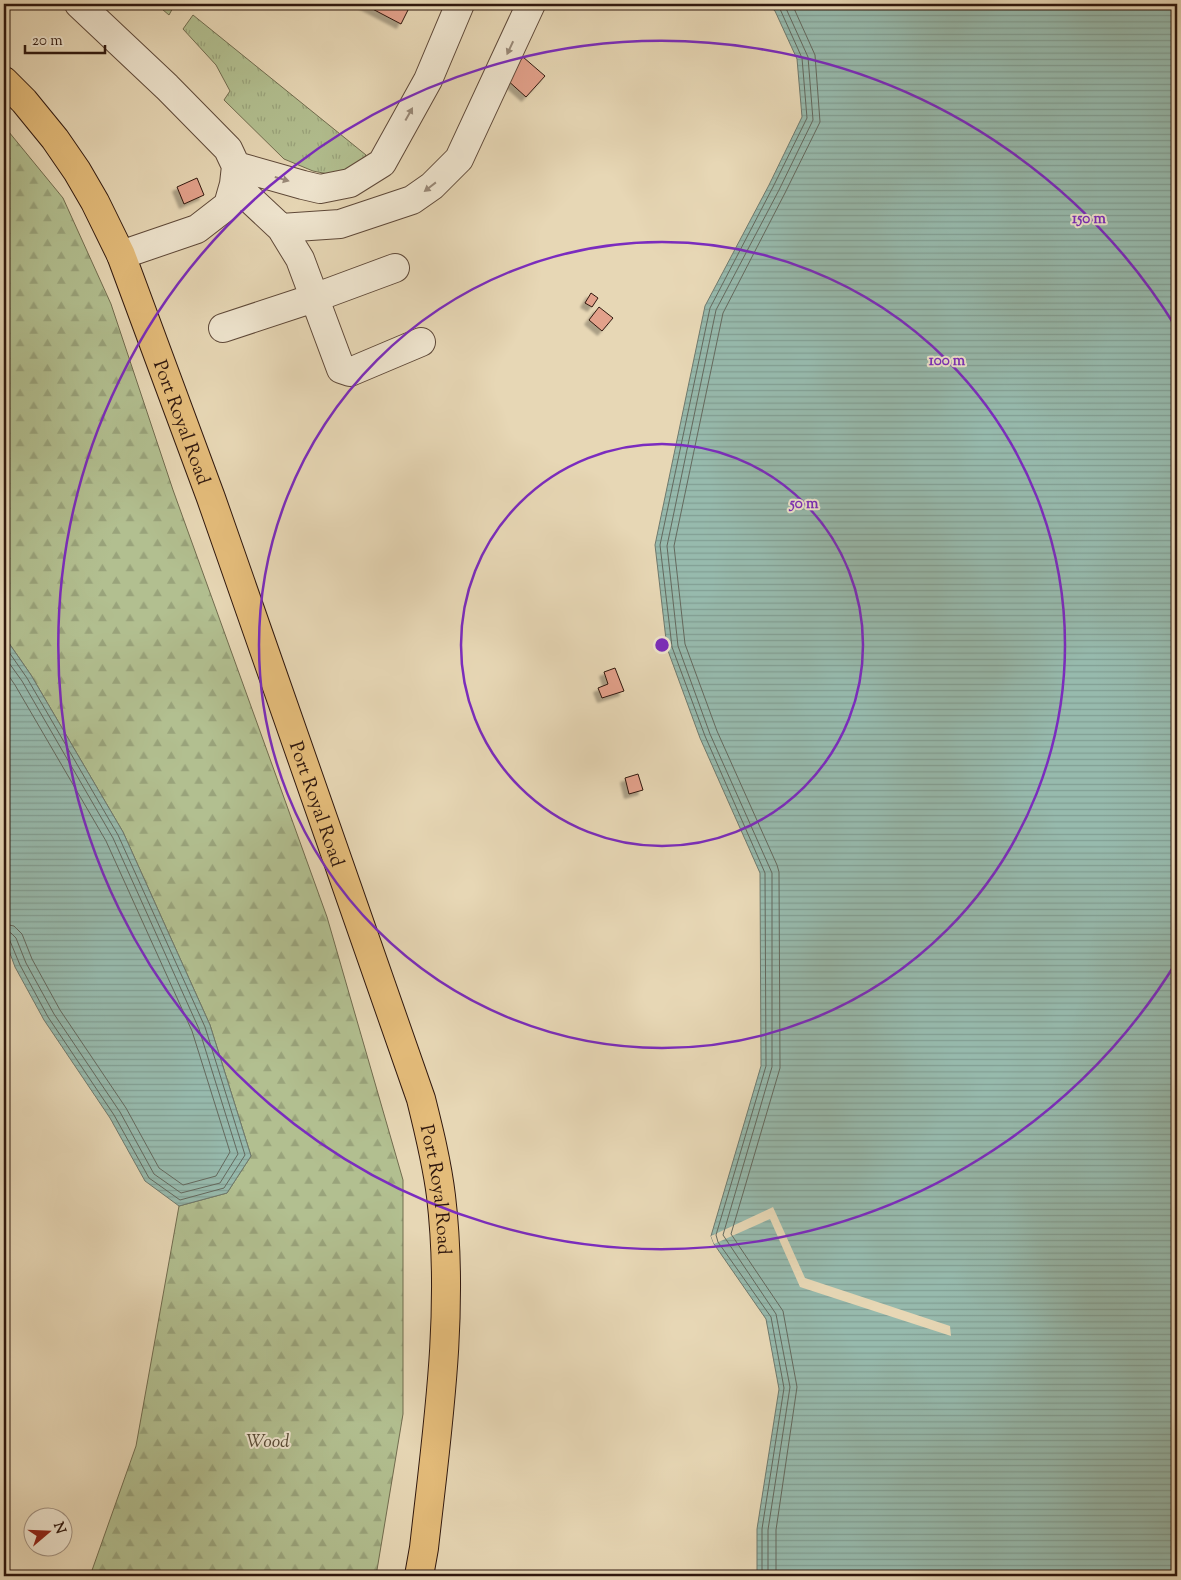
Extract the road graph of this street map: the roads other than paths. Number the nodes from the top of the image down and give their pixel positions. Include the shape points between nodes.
1 (79, 4) edge
2 (460, 4) edge
3 (531, 4) edge
4 (4, 81) edge
5 (235, 175) junction
6 (281, 228) junction
7 (121, 255) junction
8 (395, 268) dead end
9 (314, 298) junction
10 (223, 328) dead end
11 (421, 342) dead end
12 (418, 1576) edge

1 - 5 lane via 228,149
5 -> 2 lane via 320,188 350,183 382,163 428,80
3 -> 6 lane via 459,158 432,186 412,200 340,224
4 - 7 main road, Port Royal Road via 24,101 77,171
5 - 6 lane
5 - 7 lane via 228,205 198,229
6 - 9 lane via 300,259
7 - 12 main road, Port Royal Road via 211,498 405,1052 433,1147 441,1196 445,1313 442,1375 424,1548
8 - 9 lane
9 - 10 lane
9 - 11 lane via 341,369 350,372

